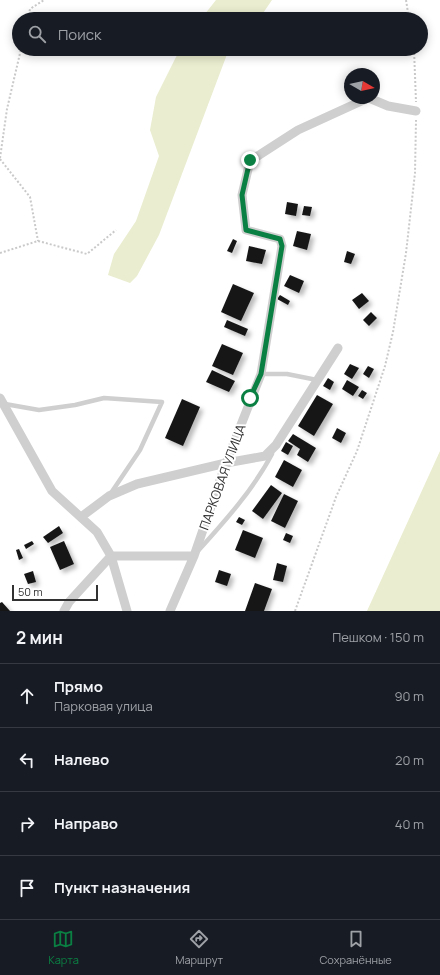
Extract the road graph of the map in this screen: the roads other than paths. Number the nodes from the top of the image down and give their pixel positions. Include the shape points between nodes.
1 (380, 103) edge
2 (356, 104) edge
3 (416, 111) road end
4 (338, 348) dead end
5 (261, 374) junction
6 (317, 381) junction
7 (3, 401) edge
8 (276, 445) junction
9 (226, 463) junction
10 (109, 496) junction
11 (81, 517) junction
12 (111, 556) junction
13 (194, 556) junction
14 (64, 611) edge
15 (127, 611) edge
16 (170, 611) edge

1 - 3 street
2 - 5 street, ПАРКОВАЯ УЛИЦА via 298,130 250,160 242,195 246,230 280,239 282,246
4 - 6 street
5 - 6 lane via 287,374
5 - 9 street, ПАРКОВАЯ УЛИЦА
6 - 8 street
7 - 10 lane via 39,410 104,398 162,402 140,450
7 - 11 street via 52,491
8 - 9 street via 265,456
8 - 13 lane via 264,469 230,515
9 - 10 street via 137,484
9 - 13 street, ПАРКОВАЯ УЛИЦА
10 - 11 street
11 - 12 street via 97,532
12 - 13 street
12 - 14 street via 69,602
12 - 15 street
13 - 16 street, ПАРКОВАЯ УЛИЦА

